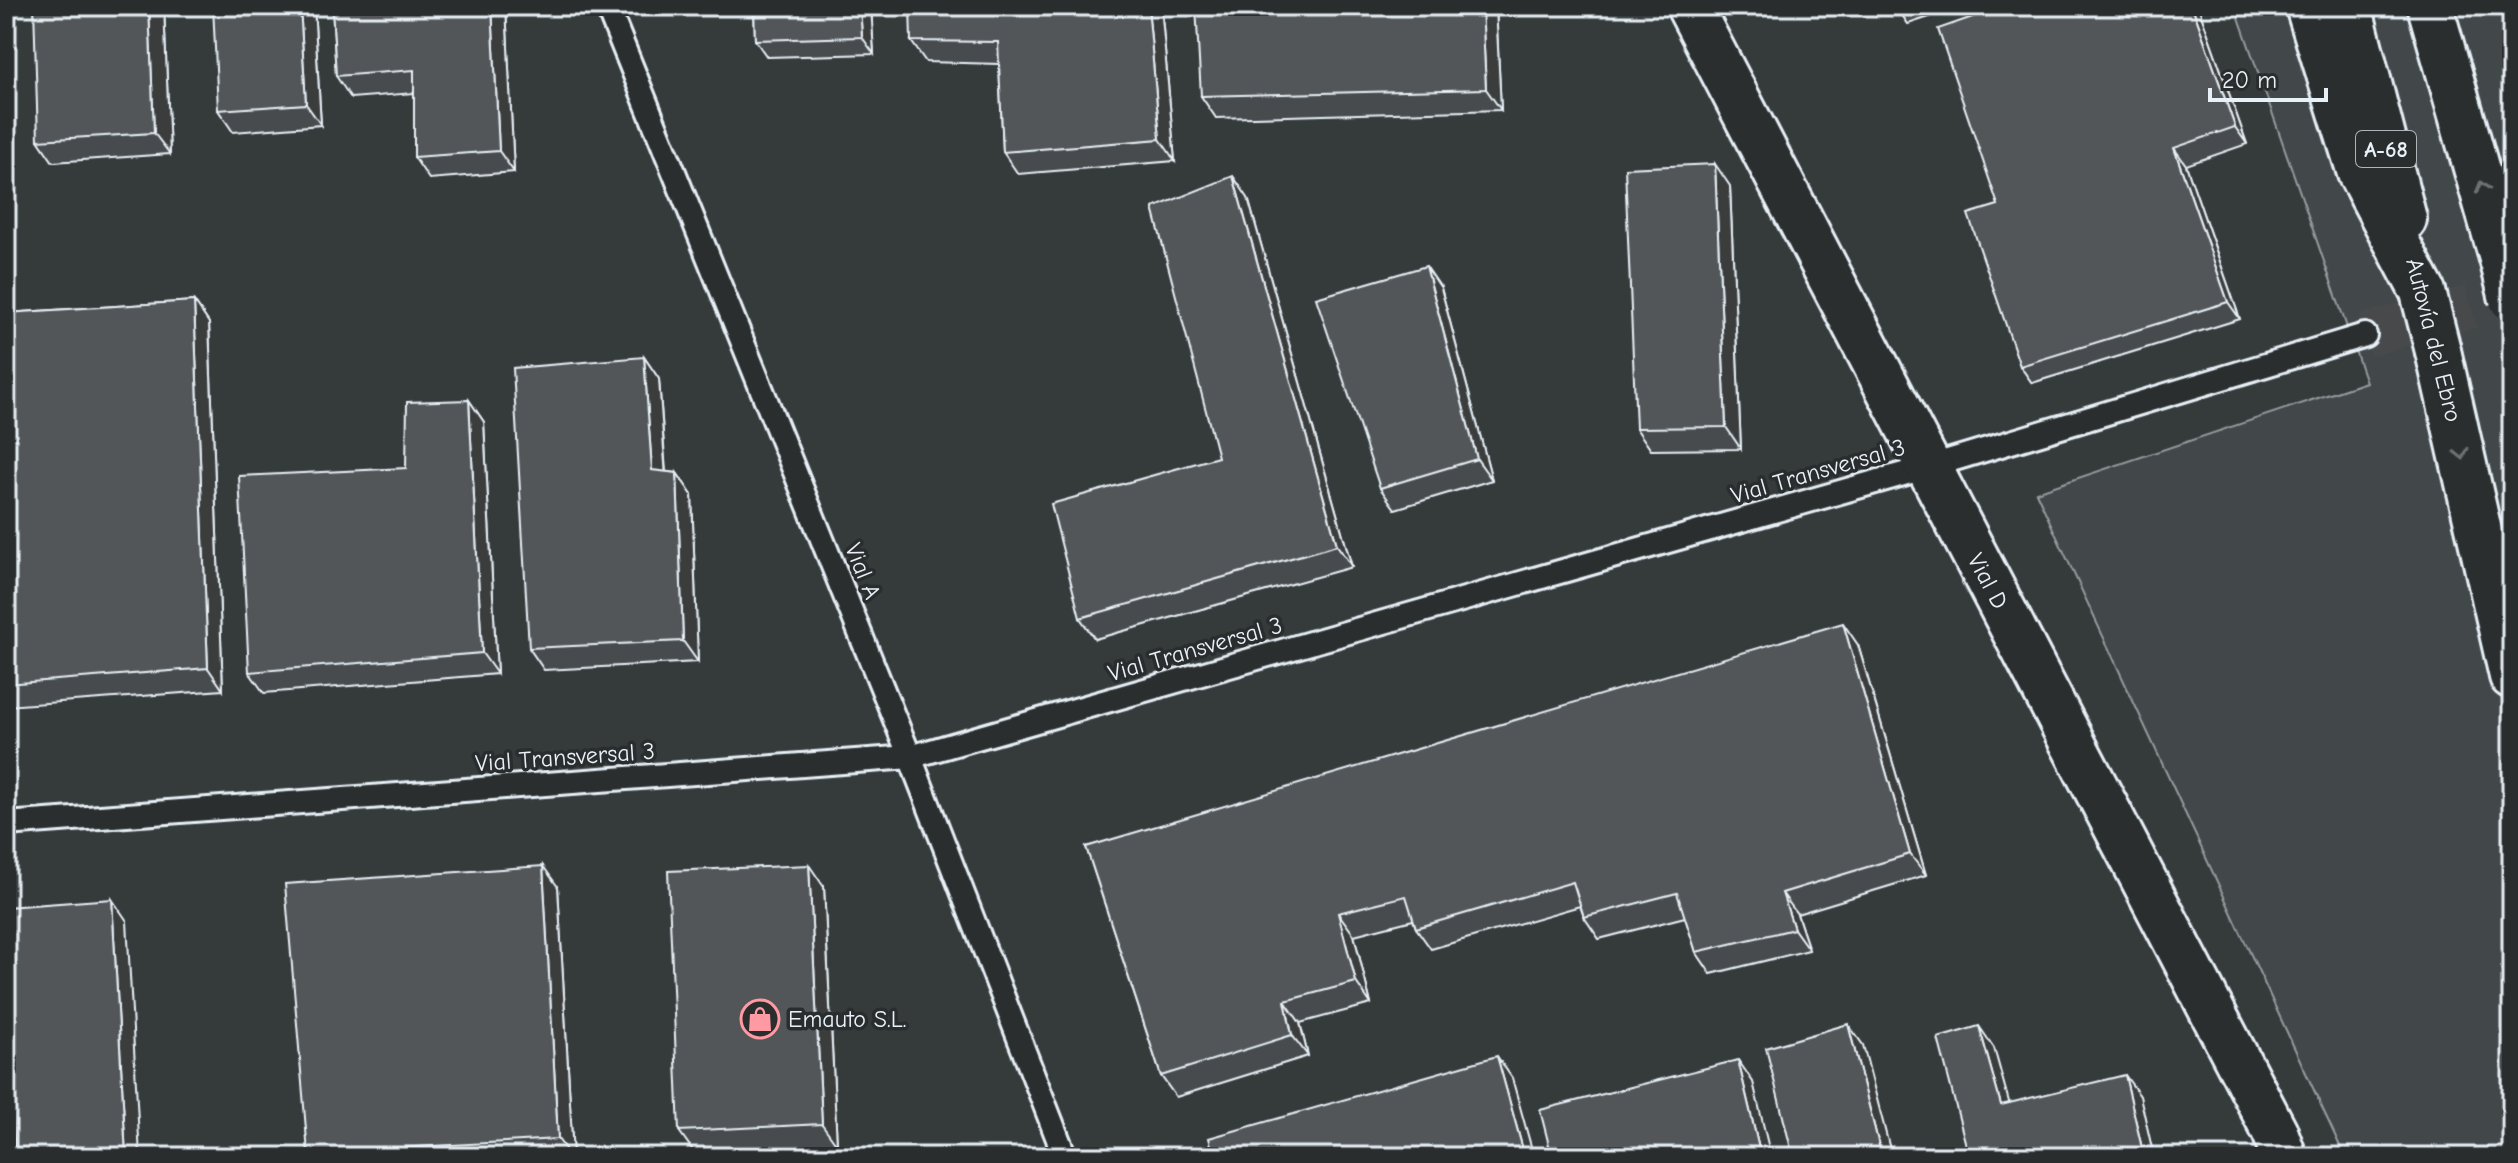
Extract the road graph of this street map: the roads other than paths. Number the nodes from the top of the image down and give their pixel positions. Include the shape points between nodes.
1 (607, 6) edge
2 (1689, 6) edge
3 (2308, 6) edge
4 (2349, 6) edge
5 (2430, 6) edge
6 (2507, 280) edge
7 (2423, 292) junction
8 (2365, 335) tunnel mouth
9 (1928, 467) junction
10 (2512, 676) edge
11 (910, 757) junction
12 (6, 824) edge
13 (1065, 1157) edge
14 (2284, 1157) edge

1 - 11 lane, Vial A
2 - 9 main road, Vial D
3 - 7 main road via 2360,173
4 - 7 main road, Autovía del Ebro / A-68
6 -> 5 main road
7 -> 10 main road, Autovía del Ebro / A-68, bridge
8 - 9 lane, Vial Transversal 3
9 - 11 lane, Vial Transversal 3
9 - 14 main road, Vial D
11 - 12 lane, Vial Transversal 3
11 - 13 lane, Vial A

